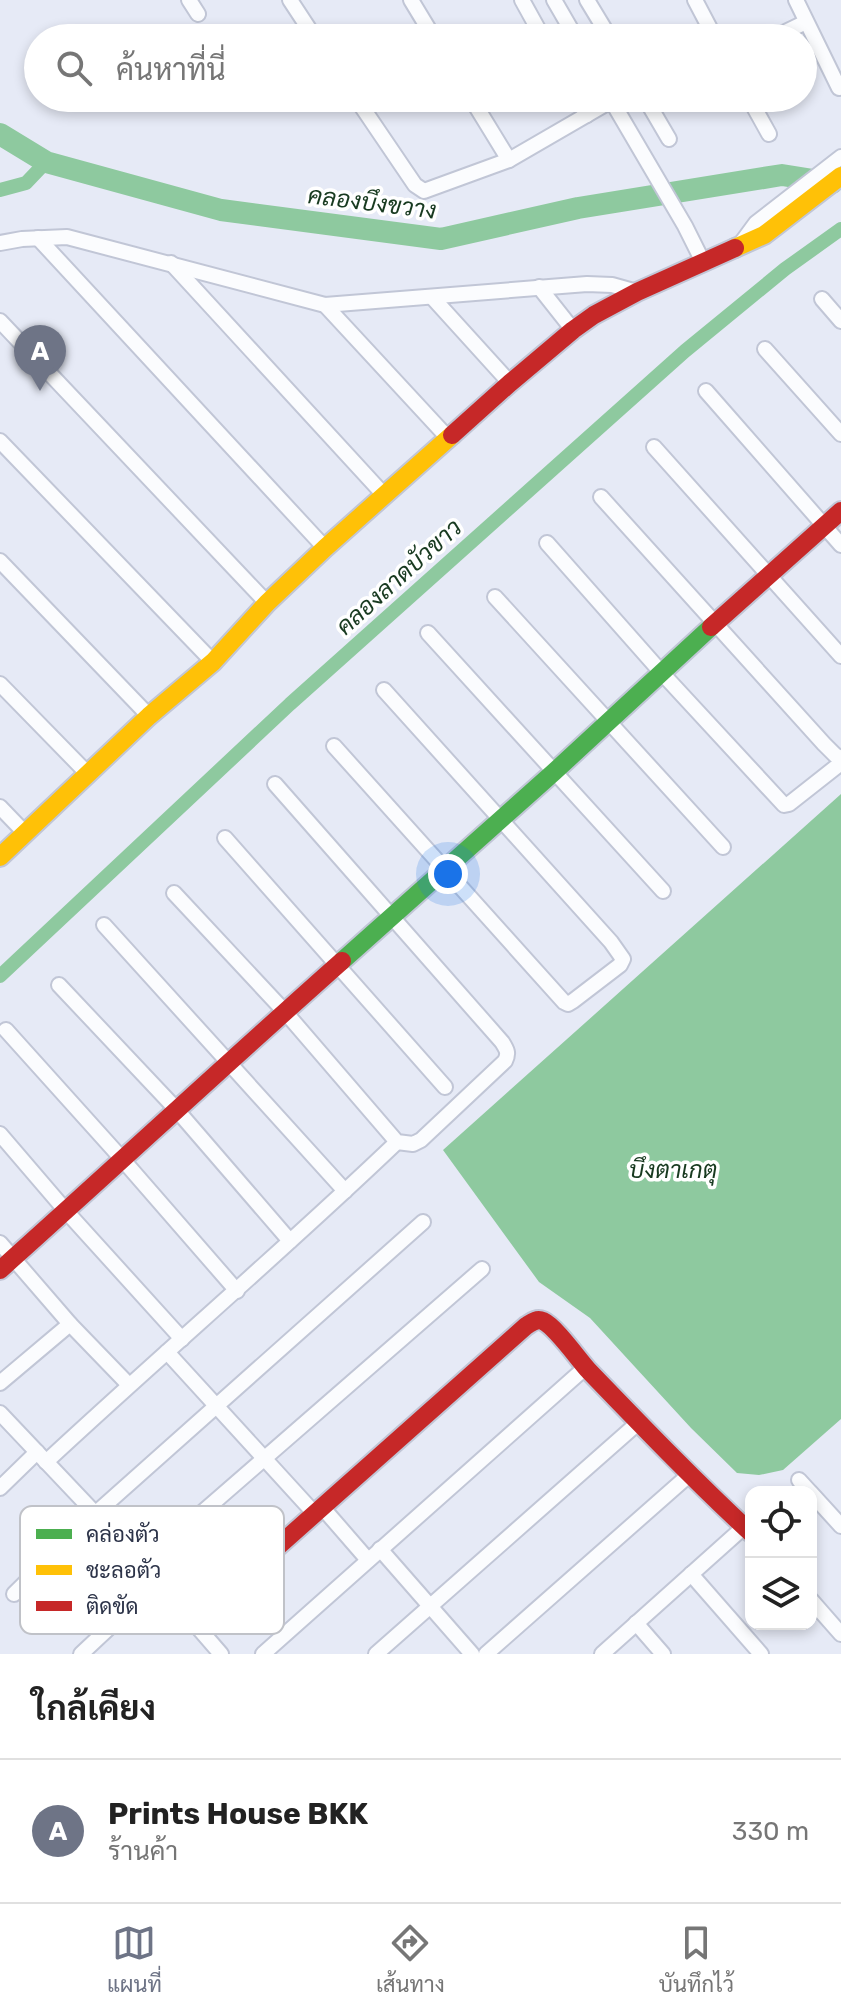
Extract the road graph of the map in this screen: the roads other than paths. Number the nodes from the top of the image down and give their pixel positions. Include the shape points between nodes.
1 (189, 0) edge
2 (290, 0) edge
3 (411, 0) edge
4 (522, 0) edge
5 (554, 0) edge
6 (587, 0) edge
7 (695, 0) edge
8 (796, 0) edge
9 (198, 14) dead end
10 (806, 22) joint
11 (306, 24) edge
12 (426, 24) edge
13 (535, 24) edge
14 (568, 24) edge
15 (602, 24) edge
16 (708, 24) edge
17 (802, 24) edge
18 (817, 44) edge
19 (839, 88) edge
20 (366, 112) edge
21 (480, 112) edge
22 (585, 112) edge
23 (592, 112) edge
24 (619, 112) edge
25 (653, 112) edge
26 (757, 112) edge
27 (587, 115) junction
28 (769, 134) dead end
29 (669, 139) dead end
30 (841, 157) edge
31 (509, 160) junction
32 (841, 176) edge
33 (760, 229) junction
34 (38, 238) junction
35 (0, 243) edge
36 (703, 262) junction
37 (170, 263) junction
38 (539, 287) junction
39 (637, 292) junction
40 (432, 297) junction
41 (822, 299) dead end
42 (325, 305) junction
43 (0, 321) edge
44 (841, 321) edge
45 (573, 330) junction
46 (765, 349) dead end
47 (510, 383) junction
48 (706, 391) dead end
49 (841, 434) edge
50 (449, 439) junction
51 (0, 441) edge
52 (654, 447) dead end
53 (385, 496) junction
54 (601, 497) dead end
55 (841, 511) edge
56 (823, 526) junction
57 (547, 543) dead end
58 (841, 545) edge
59 (325, 548) junction
60 (0, 561) edge
61 (768, 575) junction
62 (495, 597) dead end
63 (267, 603) junction
64 (714, 624) junction
65 (428, 633) dead end
66 (841, 656) edge
67 (213, 662) junction
68 (661, 672) junction
69 (0, 684) edge
70 (384, 690) dead end
71 (149, 716) junction
72 (608, 721) junction
73 (334, 746) dead end
74 (841, 760) edge
75 (554, 772) junction
76 (88, 774) junction
77 (275, 784) dead end
78 (0, 807) edge
79 (500, 821) junction
80 (25, 833) junction
81 (225, 838) dead end
82 (723, 847) dead end
83 (0, 857) edge
84 (445, 869) junction
85 (663, 891) dead end
86 (174, 893) dead end
87 (390, 917) junction
88 (104, 925) dead end
89 (336, 966) junction
90 (59, 985) dead end
91 (286, 1013) junction
92 (6, 1030) dead end
93 (228, 1063) junction
94 (445, 1087) dead end
95 (176, 1109) junction
96 (0, 1134) edge
97 (397, 1142) junction
98 (123, 1160) junction
99 (345, 1191) junction
100 (66, 1211) junction
101 (423, 1222) dead end
102 (290, 1241) junction
103 (0, 1243) edge
104 (7, 1264) edge
105 (482, 1269) dead end
106 (237, 1291) junction
107 (70, 1324) junction
108 (182, 1339) junction
109 (167, 1352) junction
110 (586, 1367) junction
111 (0, 1383) edge
112 (129, 1385) junction
113 (216, 1406) junction
114 (0, 1413) edge
115 (639, 1422) junction
116 (42, 1457) junction
117 (262, 1458) junction
118 (689, 1475) junction
119 (799, 1480) dead end
120 (805, 1486) edge
121 (0, 1488) edge
122 (817, 1499) edge
123 (88, 1506) edge
124 (104, 1506) edge
125 (208, 1506) edge
126 (318, 1511) junction
127 (745, 1526) edge
128 (841, 1526) edge
129 (745, 1531) edge
130 (284, 1541) edge
131 (380, 1549) junction
132 (368, 1560) junction
133 (691, 1574) junction
134 (20, 1588) edge
135 (14, 1594) dead end
136 (430, 1605) junction
137 (817, 1607) edge
138 (636, 1623) junction
139 (102, 1634) edge
140 (204, 1634) edge
141 (841, 1634) edge
142 (81, 1654) edge
143 (220, 1654) edge
144 (263, 1654) edge
145 (376, 1654) edge
146 (472, 1654) edge
147 (486, 1654) edge
148 (602, 1654) edge
149 (663, 1654) edge
150 (761, 1654) edge

1 - 9 street
2 - 11 street
3 - 12 street
4 - 13 street
5 - 14 street
6 - 15 street
7 - 16 street
8 - 10 street
10 - 17 street
18 - 19 street
20 - 31 street via 424,191
21 - 31 street
22 - 27 street
23 - 27 street
24 - 36 street
25 - 29 street
26 - 28 street
27 - 31 street
30 - 33 street
32 - 33 street
33 - 36 street
34 - 35 street
34 - 37 street via 67,237
34 - 59 street
36 - 39 street
37 - 42 street
37 - 53 street
38 - 39 street via 612,285
38 - 40 street
38 - 45 street
39 - 45 street
40 - 42 street
40 - 47 street
41 - 44 street
42 - 50 street
43 - 63 street
45 - 47 street
46 - 49 street
47 - 50 street
48 - 56 street
50 - 53 street
51 - 67 street
52 - 61 street
53 - 59 street
54 - 64 street
55 - 56 street
56 - 58 street
56 - 61 street
57 - 68 street
59 - 63 street
60 - 71 street
61 - 64 street
61 - 66 street
62 - 72 street
63 - 67 street
64 - 68 street
64 - 74 street
65 - 75 street
67 - 71 street
68 - 72 street
68 - 74 street via 784,805
69 - 76 street
70 - 79 street
71 - 76 street
72 - 75 street
72 - 82 street
73 - 84 street
75 - 79 street
75 - 85 street
76 - 80 street
77 - 87 street
78 - 80 street
79 - 84 street
79 - 84 street via 611,942 623,959 620,965 573,1001 564,1002
80 - 83 street
81 - 89 street
84 - 87 street
86 - 91 street
87 - 89 street
87 - 97 street via 508,1055 421,1140
88 - 93 street
89 - 91 street
89 - 94 street
90 - 95 street
91 - 93 street
91 - 97 street
92 - 98 street
93 - 95 street
93 - 99 street
95 - 98 street
95 - 102 street
96 - 100 street
97 - 99 street
98 - 100 street
98 - 106 street
99 - 102 street
100 - 104 street
100 - 108 street
101 - 113 street
102 - 106 street
103 - 104 street
104 - 107 street
105 - 117 street
106 - 108 street
107 - 111 street
107 - 112 street
108 - 109 street
109 - 112 street
109 - 113 street
110 - 115 street
110 - 126 street via 553,1329 543,1321 532,1322
110 - 131 street
112 - 116 street
113 - 117 street
113 - 124 street
114 - 116 street
115 - 118 street
115 - 136 street
116 - 121 street
116 - 123 street
117 - 125 street
117 - 126 street
118 - 127 street
118 - 147 street
119 - 120 street
122 - 128 street
126 - 130 street
126 - 132 street
129 - 133 street
131 - 132 street
131 - 136 street
132 - 144 street
133 - 138 street
133 - 150 street
134 - 135 street
136 - 145 street
136 - 146 street
137 - 141 street
138 - 148 street
138 - 149 street
139 - 142 street
140 - 143 street

